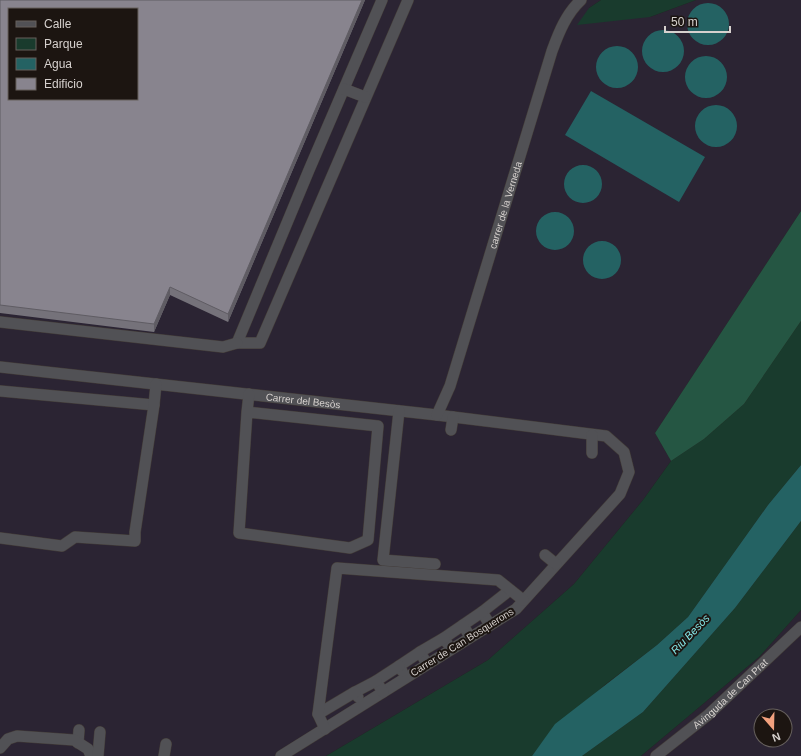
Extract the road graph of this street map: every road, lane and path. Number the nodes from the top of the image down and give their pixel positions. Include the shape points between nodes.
1 (382, 0) edge
2 (408, 0) edge
3 (581, 0) edge
4 (344, 88) junction
5 (365, 97) junction
6 (0, 322) edge
7 (237, 343) junction
8 (0, 367) edge
9 (156, 384) junction
10 (0, 391) edge
11 (249, 394) junction
12 (310, 401) junction
13 (154, 405) junction
14 (346, 405) junction
15 (247, 412) junction
16 (437, 415) junction
17 (399, 417) junction
18 (310, 418) junction
19 (343, 422) junction
20 (592, 435) junction
21 (606, 436) joint
22 (592, 453) dead end
23 (0, 538) edge
24 (545, 554) dead end
25 (435, 564) dead end
26 (556, 564) junction
27 (510, 590) junction
28 (523, 600) junction
29 (495, 602) junction
30 (482, 612) junction
31 (505, 616) junction
32 (463, 625) junction
33 (490, 625) junction
34 (801, 627) edge
35 (470, 637) junction
36 (444, 638) junction
37 (451, 649) junction
38 (420, 652) junction
39 (427, 664) junction
40 (399, 666) junction
41 (406, 678) junction
42 (376, 681) junction
43 (356, 692) junction
44 (383, 692) junction
45 (363, 705) junction
46 (318, 714) junction
47 (325, 729) junction
48 (79, 730) dead end
49 (100, 732) dead end
50 (78, 743) junction
51 (166, 744) dead end
52 (1, 745) edge
53 (91, 756) edge
54 (98, 756) edge
55 (164, 756) edge
56 (282, 756) edge
57 (656, 756) edge

1 - 4 street
2 - 5 street
3 - 16 street, carrer de la Verneda via 564,21 552,51 450,386
4 - 5 street
4 - 7 street
5 - 7 street via 260,343
6 - 7 street via 223,347
8 - 9 street, Carrer del Besòs
9 - 11 street, Carrer del Besòs
9 - 13 street
10 - 13 street
11 - 12 street, Carrer del Besòs
11 - 15 street
12 - 14 street, Carrer del Besòs
12 - 18 street
13 - 23 street via 135,541 75,537 62,546
14 - 17 street, Carrer del Besòs
14 - 19 street
15 - 18 street
15 - 19 street via 239,533 350,548 368,540 378,426
16 - 17 street, Carrer del Besòs
16 - 20 street, Carrer del Besòs via 452,425
17 - 25 street via 383,560
18 - 19 street
20 - 21 street, Carrer del Besòs
20 - 22 street
21 - 26 street, Carrer de Can Bosquerons via 624,452 629,472 620,494
24 - 26 street
26 - 28 street, Carrer de Can Bosquerons
27 - 28 street
27 - 29 street
27 - 46 street via 498,580 337,568
28 - 31 street, Carrer de Can Bosquerons via 516,609
29 - 30 street
29 - 31 street
30 - 32 street
30 - 33 street
31 - 33 street, Carrer de Can Bosquerons
32 - 35 street
32 - 36 street
33 - 35 street, Carrer de Can Bosquerons
34 - 57 street, Avinguda de Can Prat via 708,715
35 - 37 street, Carrer de Can Bosquerons
36 - 37 street
36 - 38 street
37 - 39 street, Carrer de Can Bosquerons
38 - 39 street
38 - 40 street
39 - 41 street, Carrer de Can Bosquerons
40 - 41 street
40 - 42 street
41 - 44 street, Carrer de Can Bosquerons
42 - 43 street
42 - 44 street
43 - 45 street
43 - 46 street
44 - 45 street, Carrer de Can Bosquerons
45 - 47 street, Carrer de Can Bosquerons
46 - 47 street
47 - 56 street, Carrer de Can Bosquerons
48 - 50 street
49 - 54 street
50 - 52 street via 74,740 17,736
50 - 53 street via 88,749
51 - 55 street

